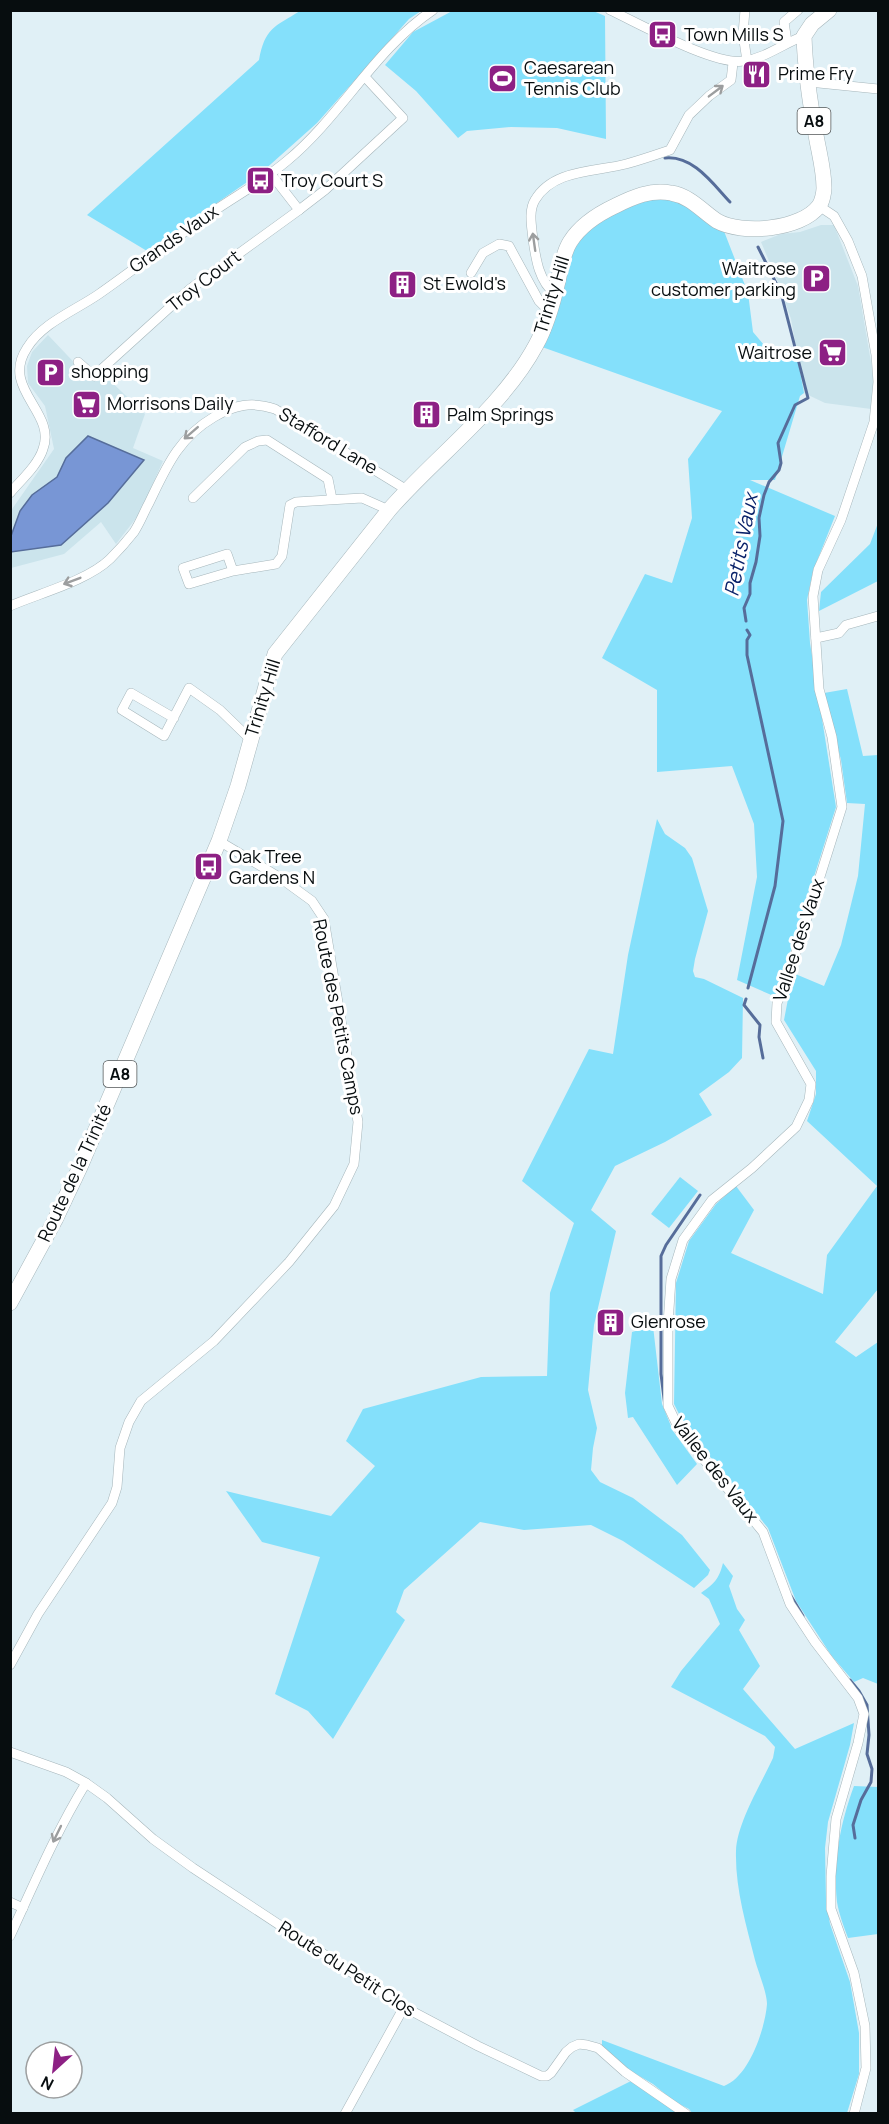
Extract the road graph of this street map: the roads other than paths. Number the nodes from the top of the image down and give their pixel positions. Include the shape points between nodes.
1 (433, 10) edge
2 (610, 10) edge
3 (745, 10) edge
4 (798, 10) edge
5 (829, 10) edge
6 (804, 36) junction
7 (787, 42) junction
8 (747, 61) junction
9 (733, 63) junction
10 (365, 77) junction
11 (809, 82) junction
12 (879, 89) edge
13 (271, 174) junction
14 (819, 206) junction
15 (299, 210) junction
16 (471, 273) dead end
17 (555, 294) junction
18 (550, 312) junction
19 (78, 362) dead end
20 (15, 363) edge
21 (407, 490) junction
22 (10, 493) edge
23 (193, 498) dead end
24 (332, 499) junction
25 (389, 510) junction
26 (233, 571) junction
27 (10, 606) edge
28 (879, 616) edge
29 (816, 638) junction
30 (174, 718) junction
31 (250, 739) junction
32 (219, 841) junction
33 (10, 1303) edge
34 (10, 1665) edge
35 (10, 1752) edge
36 (86, 1783) junction
37 (10, 1902) edge
38 (23, 1908) junction
39 (10, 1936) edge
40 (404, 2007) junction
41 (345, 2114) edge
42 (686, 2114) edge
43 (854, 2114) edge

1 - 10 street, Grands Vaux via 408,28
2 - 9 street via 702,54
3 - 8 street
4 - 7 street via 784,22
5 - 6 main road
6 - 7 street
6 - 11 main road, A8
7 - 8 street
8 - 9 street
17 -> 9 street via 546,286 536,258 531,210 534,200 561,178 670,150 688,115 731,80
10 - 13 street, Grands Vaux via 290,159
10 - 15 street via 403,117
11 - 12 street
11 - 14 main road, A8 via 823,173 824,192
13 - 15 street
13 - 20 street, Grands Vaux via 48,327
14 - 17 main road, Trinity Hill / A8 via 789,225 739,227 718,221 694,202 673,193 639,195 592,219 576,233 564,254
14 - 29 street, Vallee des Vaux via 834,216 862,276 878,382 874,422 841,520 818,570 813,596
15 - 19 street, Troy Court via 190,289 94,375
16 - 18 street via 483,253 499,244 508,246 539,301
17 - 18 main road, Trinity Hill / A8
18 - 21 main road, Trinity Hill / A8 via 537,344 519,372
20 - 22 street, Grands Vaux via 22,386 42,422 45,438 42,452
21 - 25 main road, Trinity Hill / A8
21 -> 27 street, Stafford Lane via 274,408 243,404 205,422 182,441 135,531 109,560 91,573
23 - 24 street via 245,447 267,440 328,479
24 - 25 street via 362,498
24 - 26 street via 290,505 282,556 276,564
25 - 31 main road, Trinity Hill / A8 via 275,654
26 - 26 street via 227,554 183,568 189,584
28 - 29 street
29 - 43 street, Vallee des Vaux via 819,689 832,736 842,807 777,1003 776,1022 809,1076 809,1100 796,1127 712,1200 683,1240 671,1279 668,1406 679,1429 763,1532 790,1604 858,1698 864,1714 836,1819 831,1876 831,1909 854,1973 865,2026 866,2068
30 - 30 street via 164,736 122,710 130,693
30 - 31 street via 189,688 220,710
31 - 32 main road, Trinity Hill / A8
32 - 33 main road, Route de la Trinité / A8 via 80,1167
32 - 34 street, Route des Petits Camps via 312,901 324,919 358,1122 354,1164 334,1206 289,1262 214,1341 141,1401 120,1448 117,1487 111,1503 38,1614
35 - 36 street, Route du Petit Clos
36 -> 38 street via 66,1816
36 - 40 street, Route du Petit Clos via 193,1868
37 - 38 street
38 - 39 street
40 - 41 street
40 - 42 street, Route du Petit Clos via 542,2076 551,2073 572,2047 579,2044 598,2048

